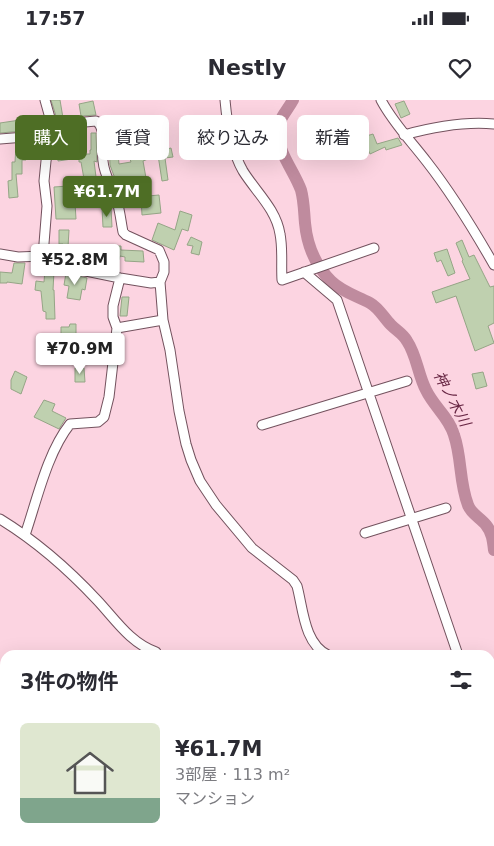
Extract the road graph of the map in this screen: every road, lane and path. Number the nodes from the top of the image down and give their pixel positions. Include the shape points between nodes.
1 (46, 100) edge
2 (225, 100) edge
3 (381, 100) edge
4 (50, 115) edge
5 (87, 122) edge
6 (494, 124) edge
7 (404, 135) junction
8 (15, 138) edge
9 (0, 139) edge
10 (46, 160) edge
11 (374, 248) dead end
12 (0, 254) edge
13 (43, 256) junction
14 (494, 266) edge
15 (304, 272) junction
16 (120, 278) junction
17 (160, 282) junction
18 (163, 320) junction
19 (118, 328) junction
20 (407, 381) dead end
21 (369, 392) junction
22 (262, 425) dead end
23 (446, 508) dead end
24 (0, 519) edge
25 (412, 519) junction
26 (365, 533) dead end
27 (25, 535) junction
28 (152, 650) edge
29 (321, 650) edge
30 (456, 650) edge
31 (52, 846) edge
32 (81, 846) edge

1 - 4 street
2 - 15 street via 226,119 243,171 271,209 280,233 282,280
3 - 7 street
5 - 17 street via 96,121 102,130 103,162 117,201 123,232 159,250 164,262
6 - 7 street via 470,122
7 - 14 street via 472,227
8 - 9 street
10 - 13 street
11 - 15 street
12 - 13 street
13 - 16 street via 47,263
15 - 21 street via 337,300
16 - 17 street
16 - 19 street via 113,317
17 - 18 street
18 - 19 street
18 - 29 street via 186,444 200,481 252,548 297,586 310,637
19 - 27 street via 110,397 104,416 98,422 70,424 62,433
20 - 21 street
21 - 22 street
21 - 25 street
23 - 25 street
24 - 27 street
25 - 26 street
25 - 30 street
27 - 28 street via 54,558 135,641
31 - 32 street

